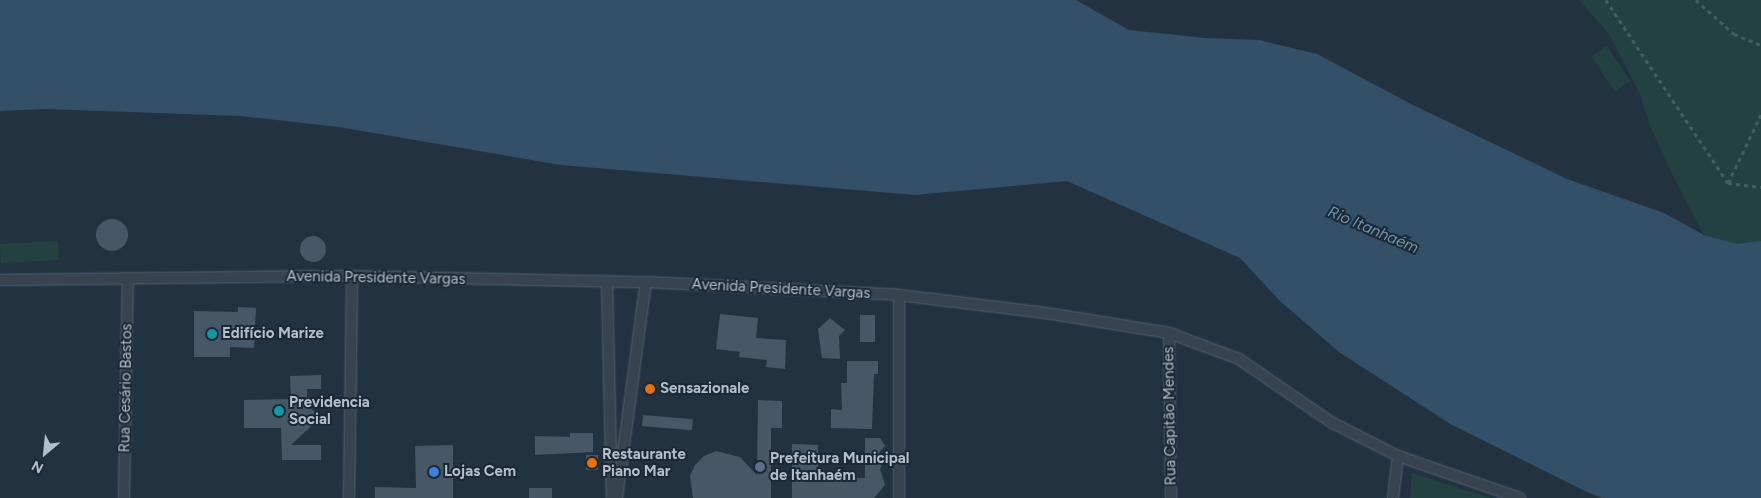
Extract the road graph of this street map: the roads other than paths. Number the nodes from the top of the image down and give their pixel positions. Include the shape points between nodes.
1 (352, 276) junction
2 (128, 278) junction
3 (0, 280) edge
4 (607, 282) junction
5 (646, 282) junction
6 (899, 295) junction
7 (1169, 333) junction
8 (1398, 456) junction
9 (124, 498) edge
10 (349, 498) edge
11 (612, 498) edge
12 (617, 498) edge
13 (899, 498) edge
14 (1171, 498) edge
15 (1394, 498) edge
16 (1520, 498) edge

1 - 2 street, Avenida Presidente Vargas
1 - 4 street, Avenida Presidente Vargas
1 - 10 street
2 - 3 street, Avenida Presidente Vargas
2 - 9 street, Rua Cesário Bastos
4 - 5 street, Avenida Presidente Vargas
4 - 11 street
5 - 6 street, Avenida Presidente Vargas
5 - 12 street
6 - 7 street, Avenida Presidente Vargas
6 - 13 street
7 - 8 street, Avenida Presidente Vargas via 1239,358 1332,422
7 - 14 street, Rua Capitão Mendes
8 - 15 street
8 - 16 street, Avenida Presidente Vargas

